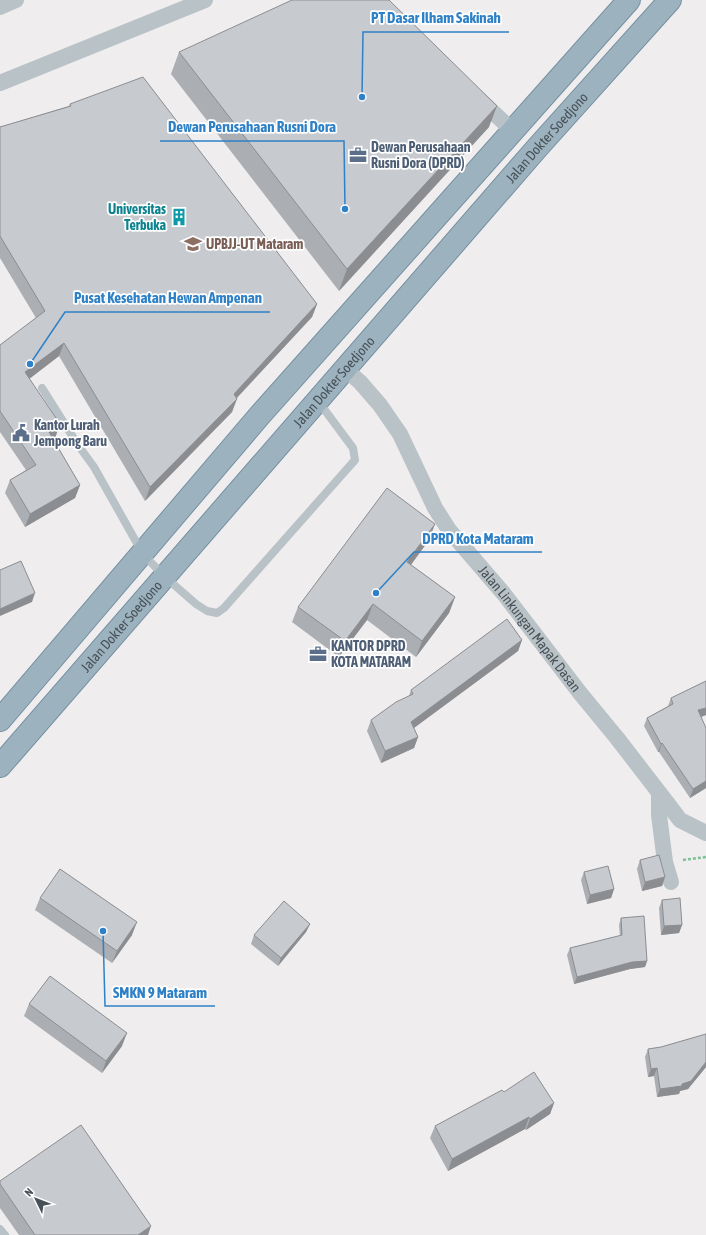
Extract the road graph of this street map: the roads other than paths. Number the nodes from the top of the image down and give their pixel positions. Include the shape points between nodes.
1 (16, 0) edge
2 (205, 0) edge
3 (629, 0) edge
4 (670, 0) edge
5 (0, 7) edge
6 (0, 83) edge
7 (471, 91) edge
8 (513, 131) junction
9 (345, 369) junction
10 (42, 388) dead end
11 (317, 400) junction
12 (143, 554) junction
13 (164, 576) junction
14 (0, 720) edge
15 (0, 766) edge
16 (659, 793) junction
17 (706, 833) edge
18 (671, 882) dead end
19 (0, 1229) edge
20 (5, 1235) edge

1 - 5 street
2 - 6 street
3 - 8 highway
4 - 9 highway, Jalan Dokter Soedjono
7 - 8 street
8 - 12 highway via 260,415
9 - 11 highway, Jalan Dokter Soedjono
9 - 16 street, Jalan Linkungan Mapak Dasan via 380,405 400,434 435,508 449,530 504,594
10 - 12 lane via 94,466
11 - 13 highway, Jalan Dokter Soedjono
11 - 13 lane via 353,448 355,460 224,608 216,613 196,604
12 - 13 lane
12 - 14 highway
13 - 15 highway, Jalan Dokter Soedjono
16 - 17 street, Jalan Linkungan Mapak Dasan via 680,820
16 - 18 street via 665,862
19 - 20 lane

